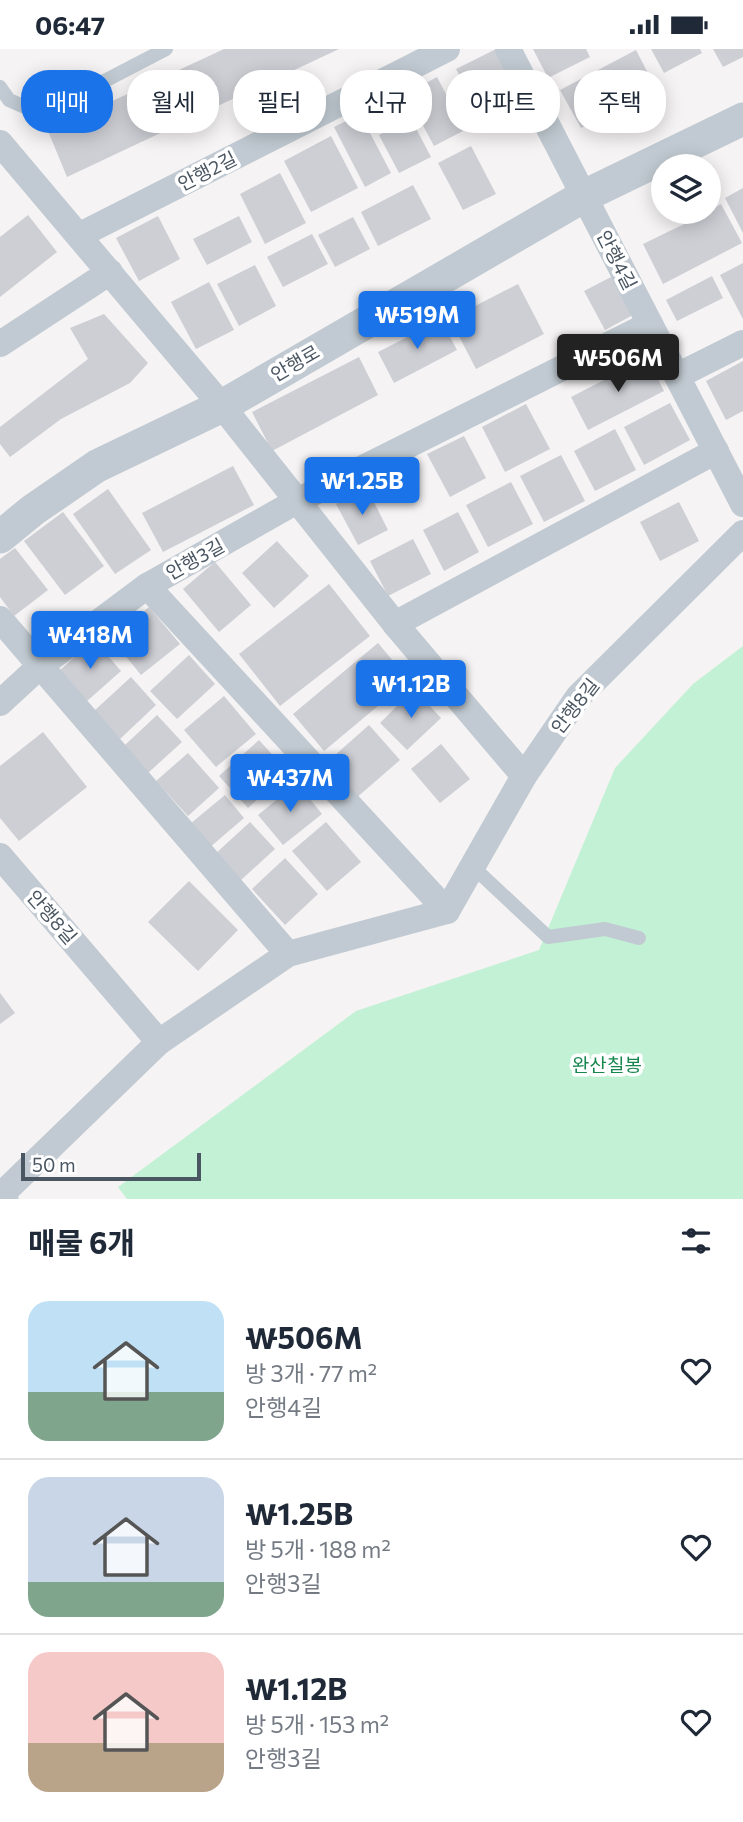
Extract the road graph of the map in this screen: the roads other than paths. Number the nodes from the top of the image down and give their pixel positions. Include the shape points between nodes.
1 (166, 49) edge
2 (447, 49) edge
3 (508, 49) edge
4 (0, 87) edge
5 (743, 118) edge
6 (0, 143) edge
7 (584, 196) junction
8 (80, 235) junction
9 (110, 272) junction
10 (650, 324) junction
11 (743, 343) edge
12 (0, 344) edge
13 (677, 376) junction
14 (222, 405) junction
15 (716, 451) junction
16 (298, 501) junction
17 (743, 504) edge
18 (743, 533) edge
19 (0, 537) edge
20 (147, 586) junction
21 (0, 619) edge
22 (395, 624) junction
23 (40, 666) junction
24 (0, 702) edge
25 (524, 776) junction
26 (0, 856) edge
27 (472, 866) junction
28 (447, 911) junction
29 (639, 938) dead end
30 (288, 954) junction
31 (159, 1042) junction
32 (1, 1197) edge

1 - 4 lane via 41,114 9,100
2 - 8 street, 안행2길
3 - 7 street, 안행4길
5 - 7 street, 안행로
6 - 8 street
7 - 10 street, 안행4길
7 - 14 street, 안행로
8 - 9 street
9 - 12 street
9 - 14 street
10 - 13 street, 안행4길
10 - 16 street, 안행3길
11 - 13 street
13 - 15 street, 안행4길
14 - 16 street
14 - 19 street, 안행로 via 97,466
15 - 17 street, 안행4길
15 - 22 street
16 - 20 street, 안행3길
16 - 22 street
18 - 25 street, 안행8길 via 578,697
20 - 23 street, 안행3길
20 - 28 street
21 - 23 street
22 - 25 street
23 - 24 street, 안행3길
23 - 30 street
25 - 27 street, 안행8길
26 - 31 street, 안행8길
27 - 28 street, 안행8길
27 - 29 lane via 548,937 605,929
28 - 30 street
30 - 31 street
31 - 32 street

